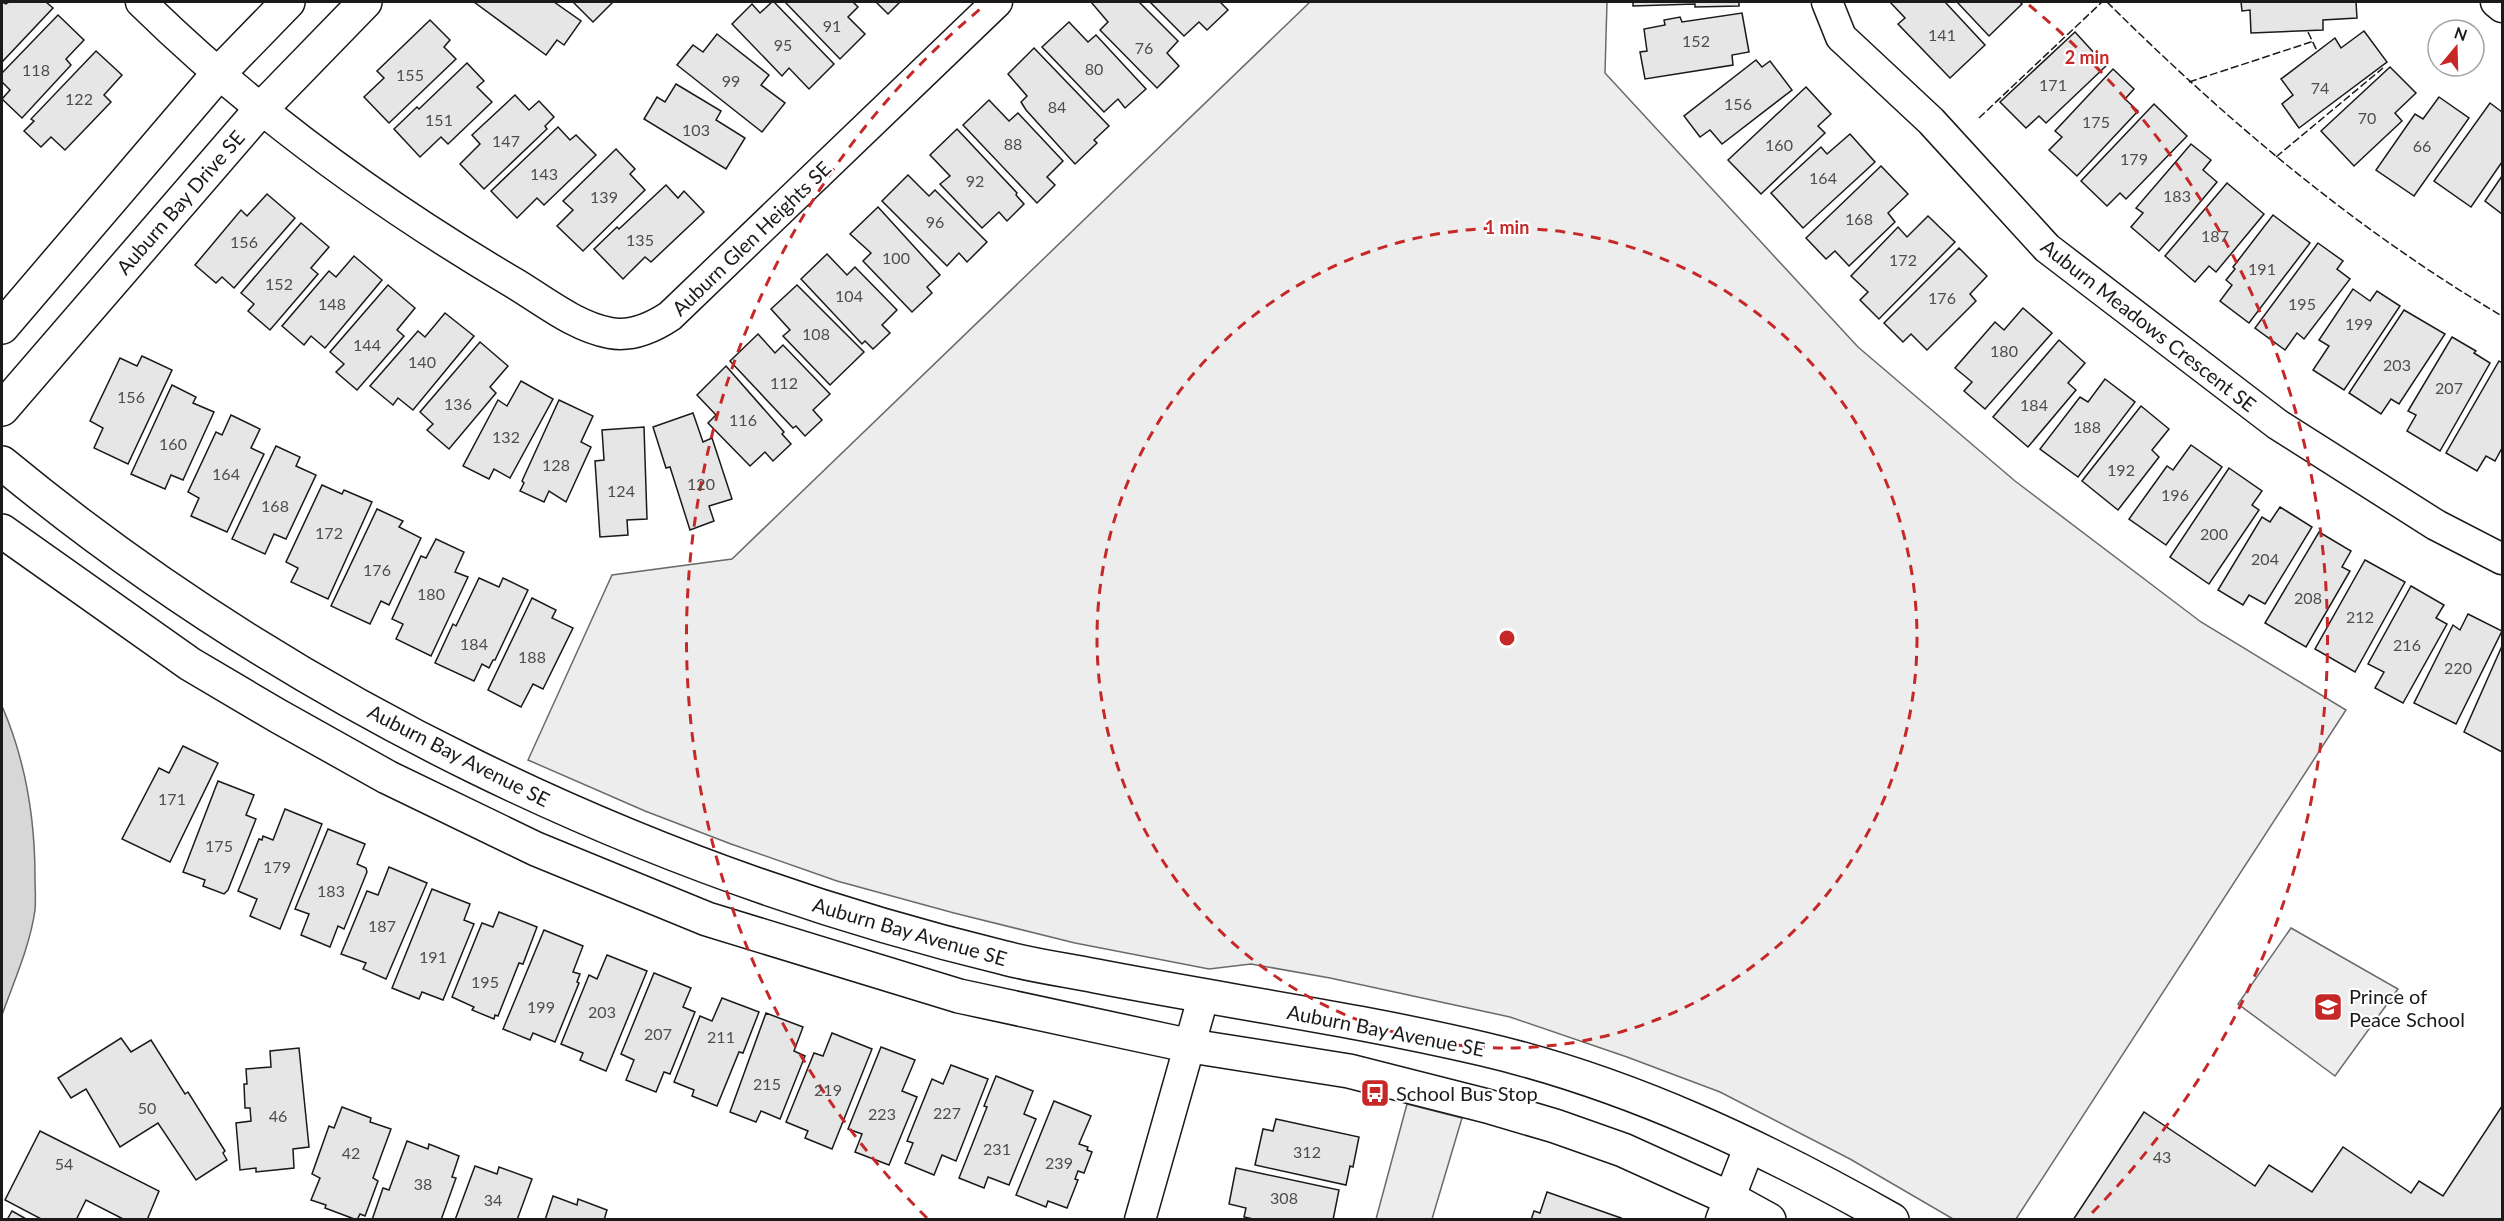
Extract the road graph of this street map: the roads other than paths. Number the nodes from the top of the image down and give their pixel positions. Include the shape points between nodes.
1 (141, 2) edge
2 (288, 2) edge
3 (365, 2) edge
4 (997, 2) edge
5 (1827, 2) edge
6 (2496, 2) edge
7 (2502, 7) edge
8 (219, 73) junction
9 (262, 108) junction
10 (2, 327) edge
11 (2, 408) edge
12 (2, 463) edge
13 (2, 531) edge
14 (2502, 558) edge
15 (1203, 998) junction
16 (1191, 1046) junction
17 (1749, 1145) junction
18 (1725, 1209) edge
19 (1140, 1220) edge
20 (1769, 1220) edge
21 (1892, 1220) edge

1 - 8 street, Auburn Glen Heights SE
2 - 8 street
3 - 9 street, Auburn Bay Drive SE
4 - 9 street, Auburn Glen Heights SE via 670,316 633,334 612,334 579,322 480,263 310,149
5 - 14 street, Auburn Meadows Crescent SE via 1841,37 1931,121 2047,248 2277,424 2436,525
6 - 7 street
8 - 9 street, Auburn Glen Heights SE
8 - 10 street
9 - 11 street, Auburn Bay Drive SE
12 - 15 street, Auburn Bay Avenue SE via 49,502 214,620 442,751 565,809 708,867 819,906 1006,959
13 - 16 street via 190,664 258,705 387,777 536,849 707,919 959,996
15 - 16 street
15 - 17 street, Auburn Bay Avenue SE via 1363,1023 1488,1050 1627,1092
16 - 18 street via 1349,1071 1556,1126 1623,1150
16 - 19 street
17 - 18 street
17 - 21 street, Auburn Bay Avenue SE
18 - 20 street

